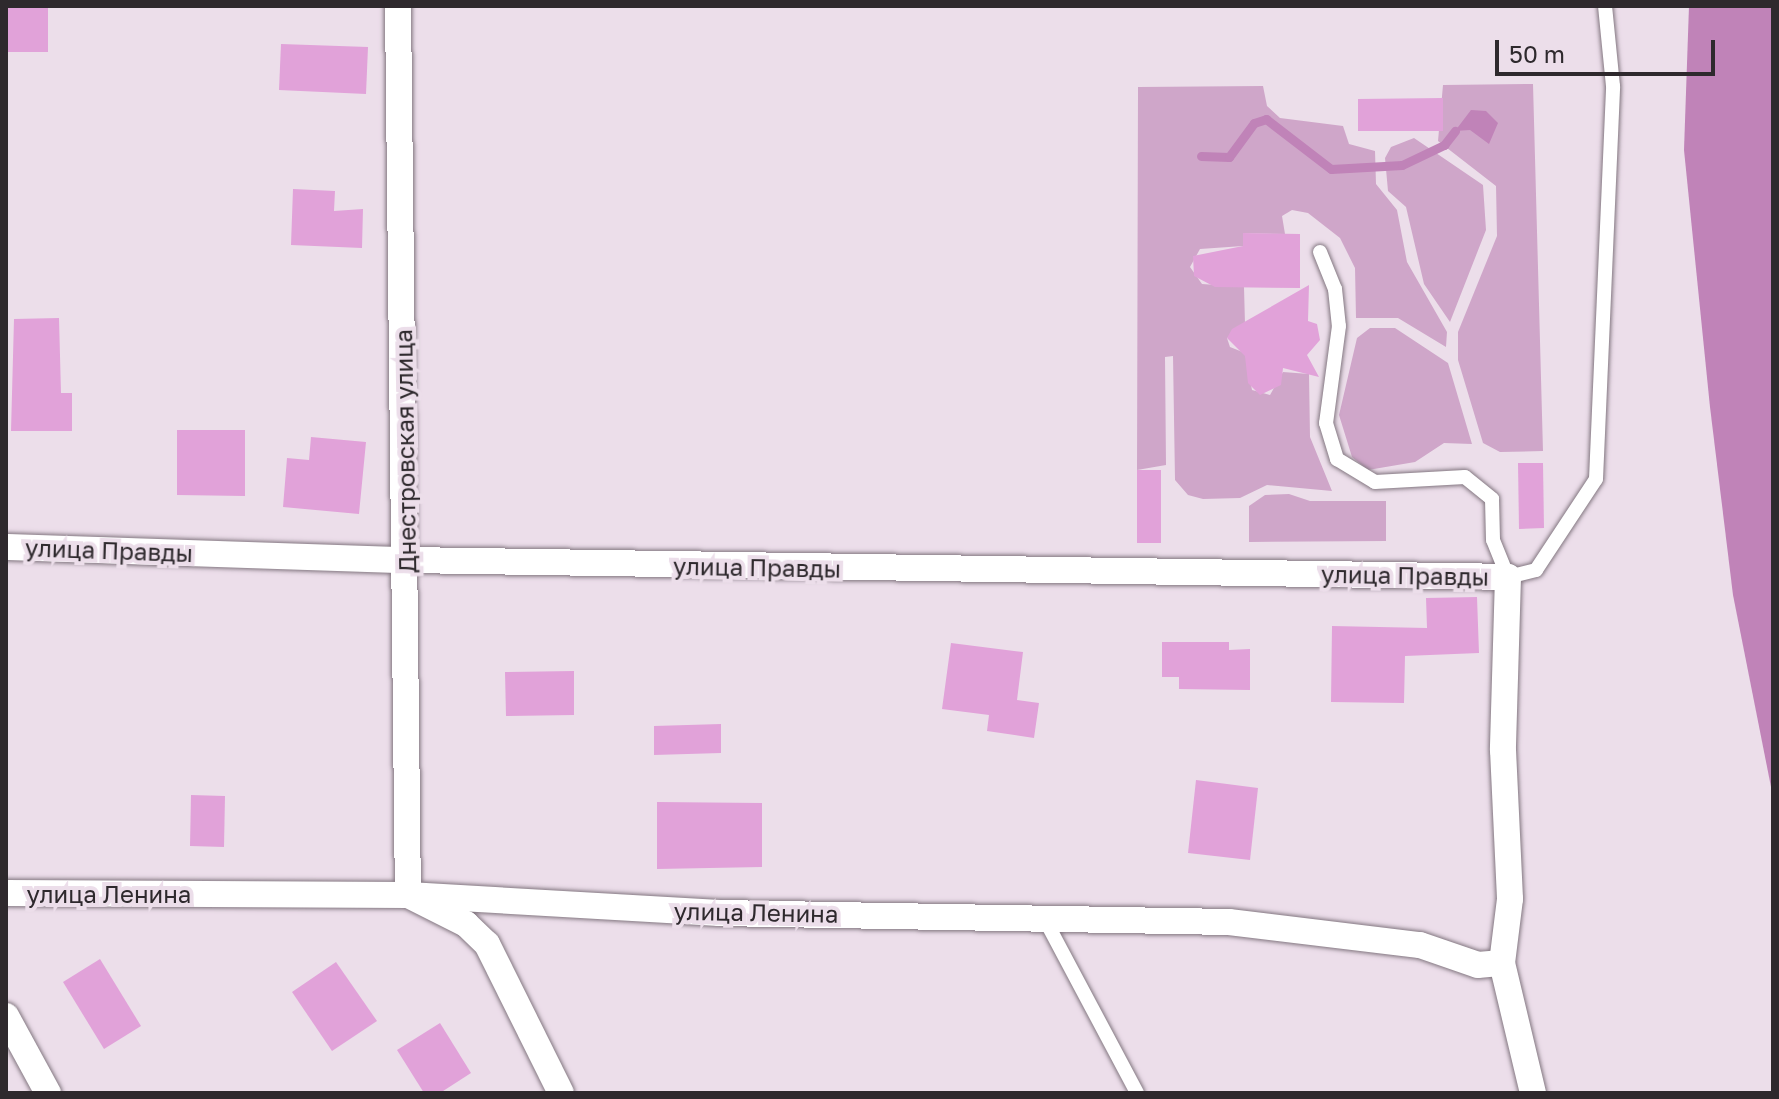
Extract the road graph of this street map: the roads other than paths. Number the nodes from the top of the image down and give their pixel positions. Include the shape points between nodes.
1 (398, 6) edge
2 (1605, 6) edge
3 (1320, 252) dead end
4 (6, 547) edge
5 (407, 560) junction
6 (1508, 577) junction
7 (6, 893) edge
8 (408, 895) junction
9 (1043, 916) junction
10 (1502, 963) junction
11 (6, 1016) edge
12 (48, 1093) edge
13 (561, 1093) edge
14 (1137, 1093) edge
15 (1533, 1093) edge

1 - 5 street, Днестровская улица
2 - 6 lane via 1613,86 1596,479 1536,570
3 - 6 lane via 1335,289 1339,326 1326,423 1337,459 1375,482 1465,477 1492,499 1493,540
4 - 5 street, улица Правды
5 - 6 street, улица Правды
5 - 8 street, Днестровская улица
6 - 10 street via 1503,750 1510,899
7 - 8 street, улица Ленина
8 - 9 street, улица Ленина via 719,913
8 - 13 street via 466,924 487,944
9 - 10 street, улица Ленина via 1229,922 1420,945 1478,965
9 - 14 lane
10 - 15 street
11 - 12 street

